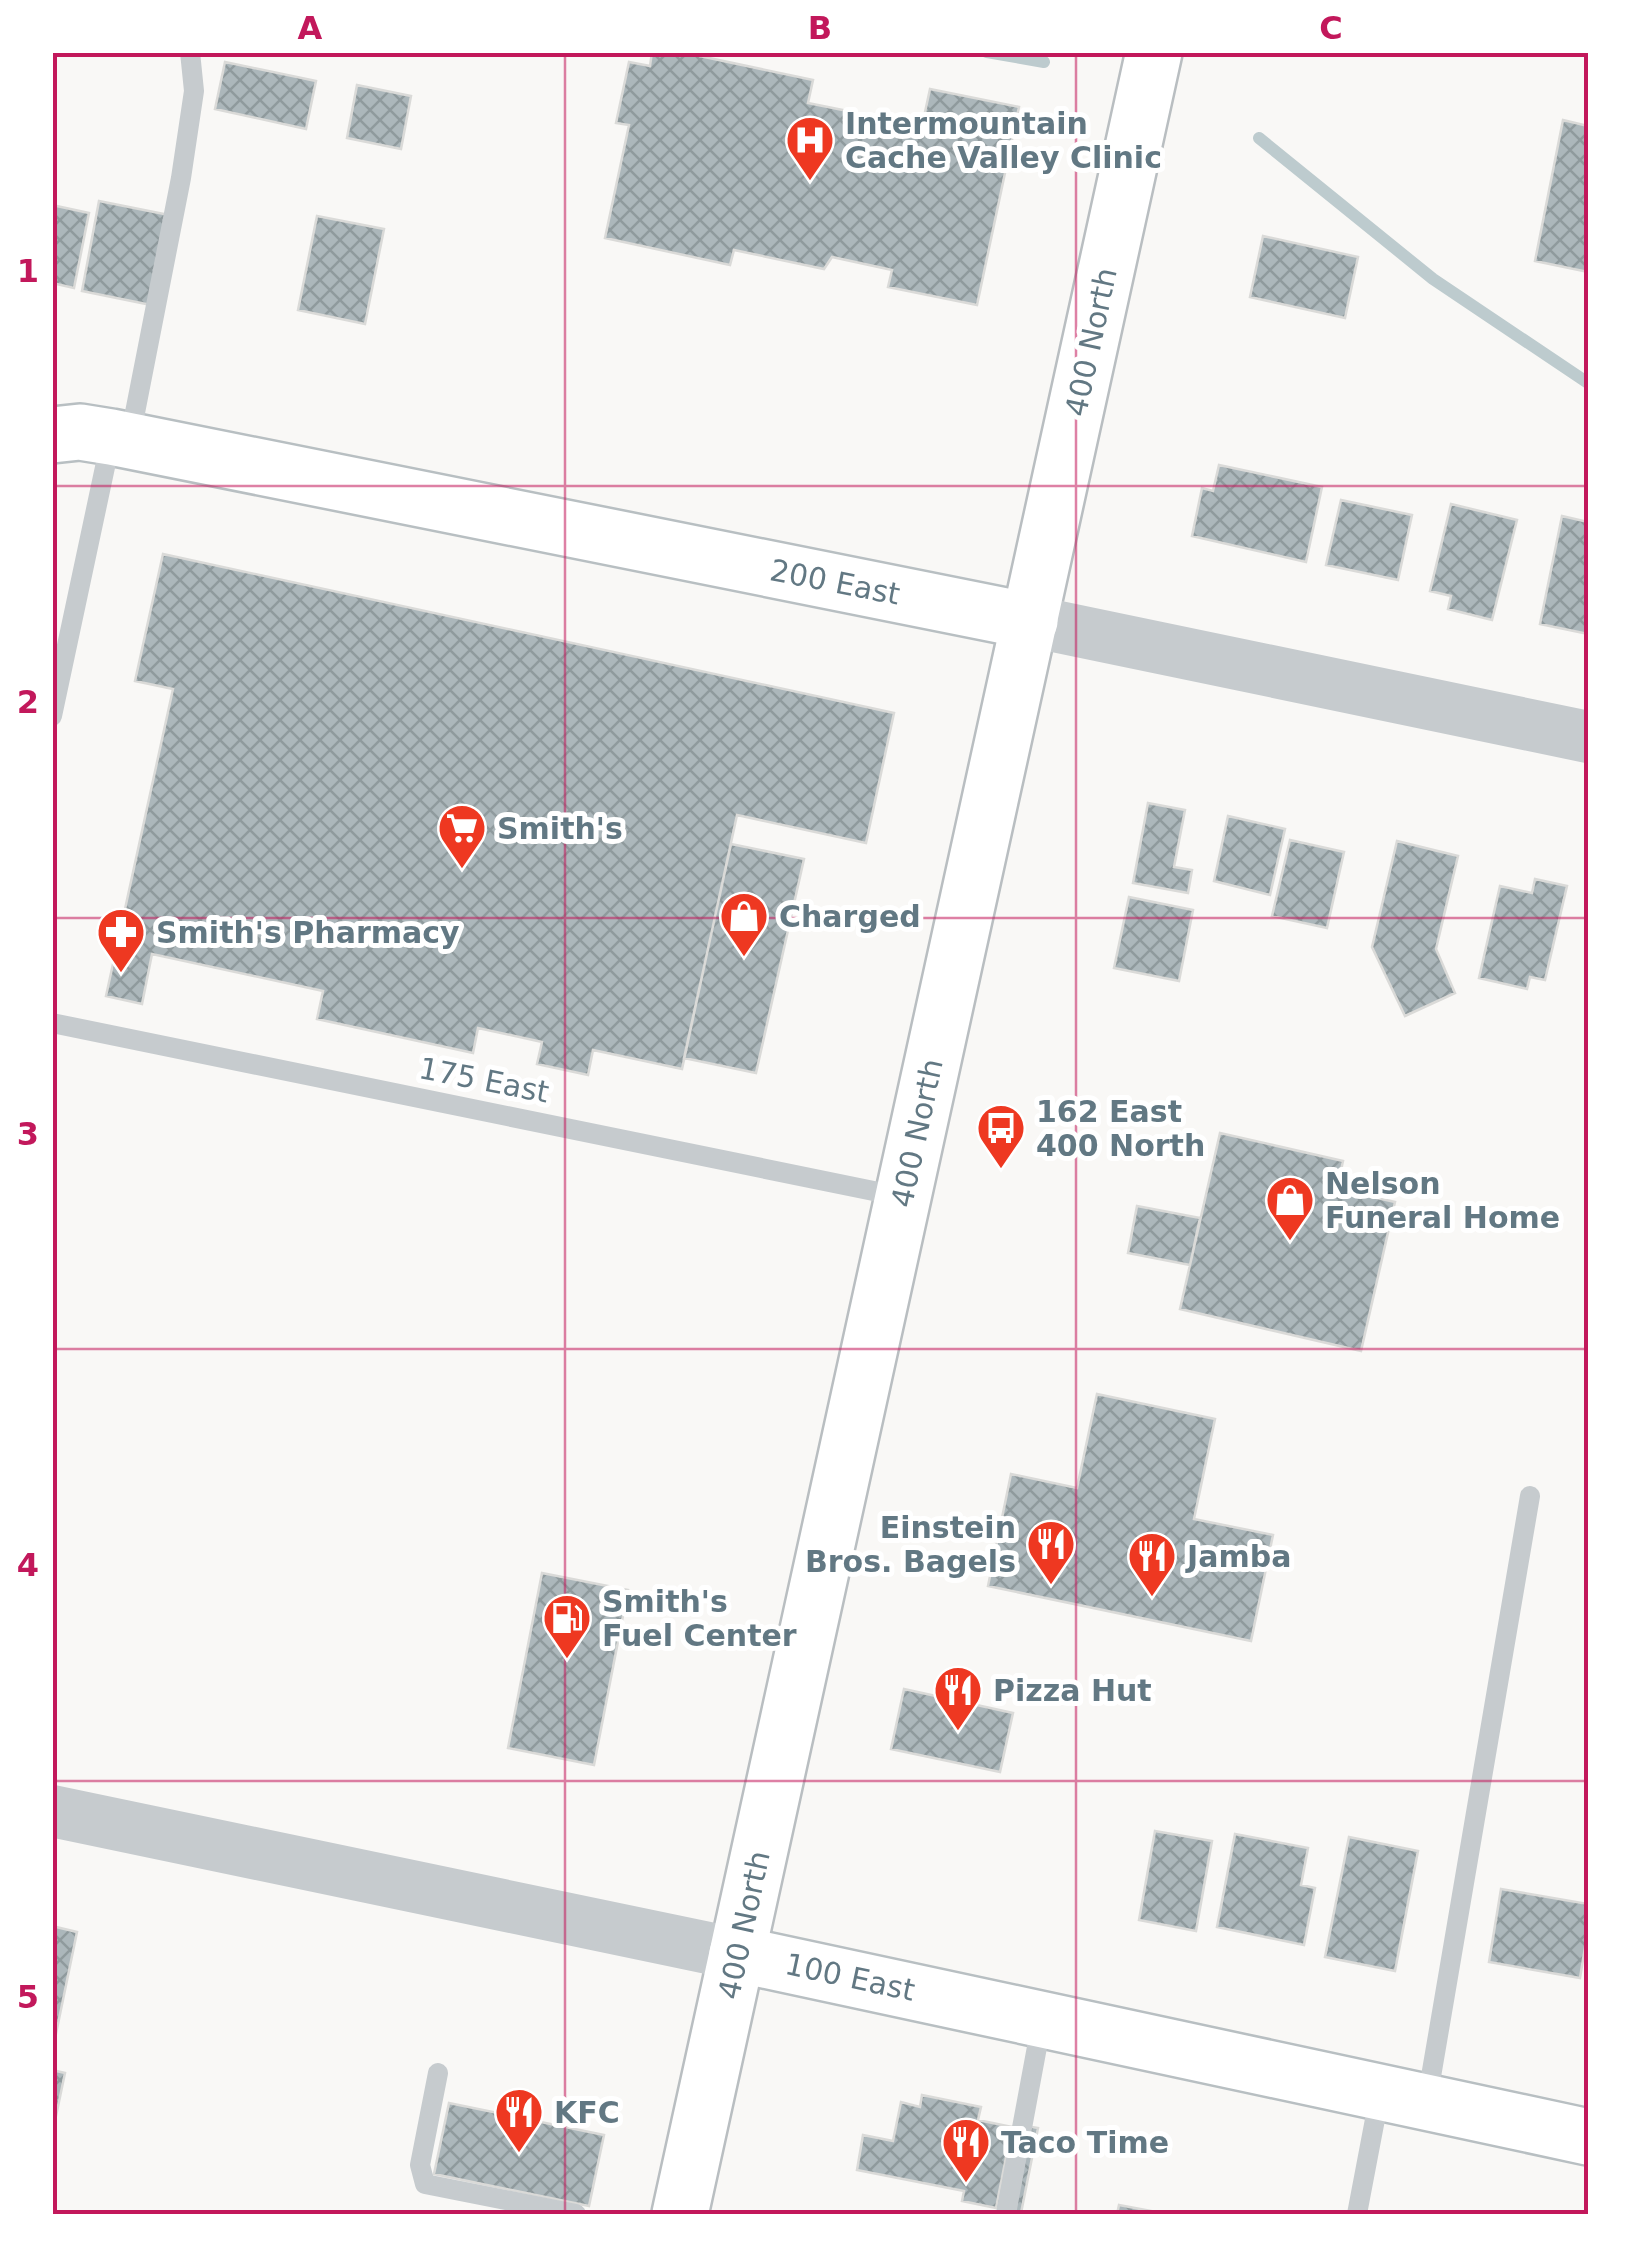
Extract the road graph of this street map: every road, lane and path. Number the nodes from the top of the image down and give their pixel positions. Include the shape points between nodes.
1 (190, 52) edge
2 (1154, 52) edge
3 (85, 432) edge
4 (1030, 621) junction
5 (52, 716) edge
6 (1588, 737) edge
7 (52, 1023) edge
8 (903, 1197) junction
9 (1530, 1496) dead end
10 (52, 1811) edge
11 (738, 1954) junction
12 (1042, 2018) junction
13 (438, 2074) dead end
14 (1404, 2096) junction
15 (1588, 2137) edge
16 (576, 2214) edge
17 (680, 2214) edge
18 (1006, 2214) edge
19 (1357, 2214) edge

1 - 3 lane via 194,91 184,161
2 - 4 main road, 400 North
3 - 4 main road, 200 East
3 - 5 lane
4 - 6 street, 200 East
4 - 8 main road, 400 North
7 - 8 lane, 175 East
8 - 11 main road, 400 North
9 - 14 lane
10 - 11 street, 100 East
11 - 12 main road, 100 East
11 - 17 main road, 400 North
12 - 14 main road, 100 East
12 - 18 lane
13 - 16 lane via 420,2166 424,2184
14 - 15 main road, 100 East
14 - 19 lane

